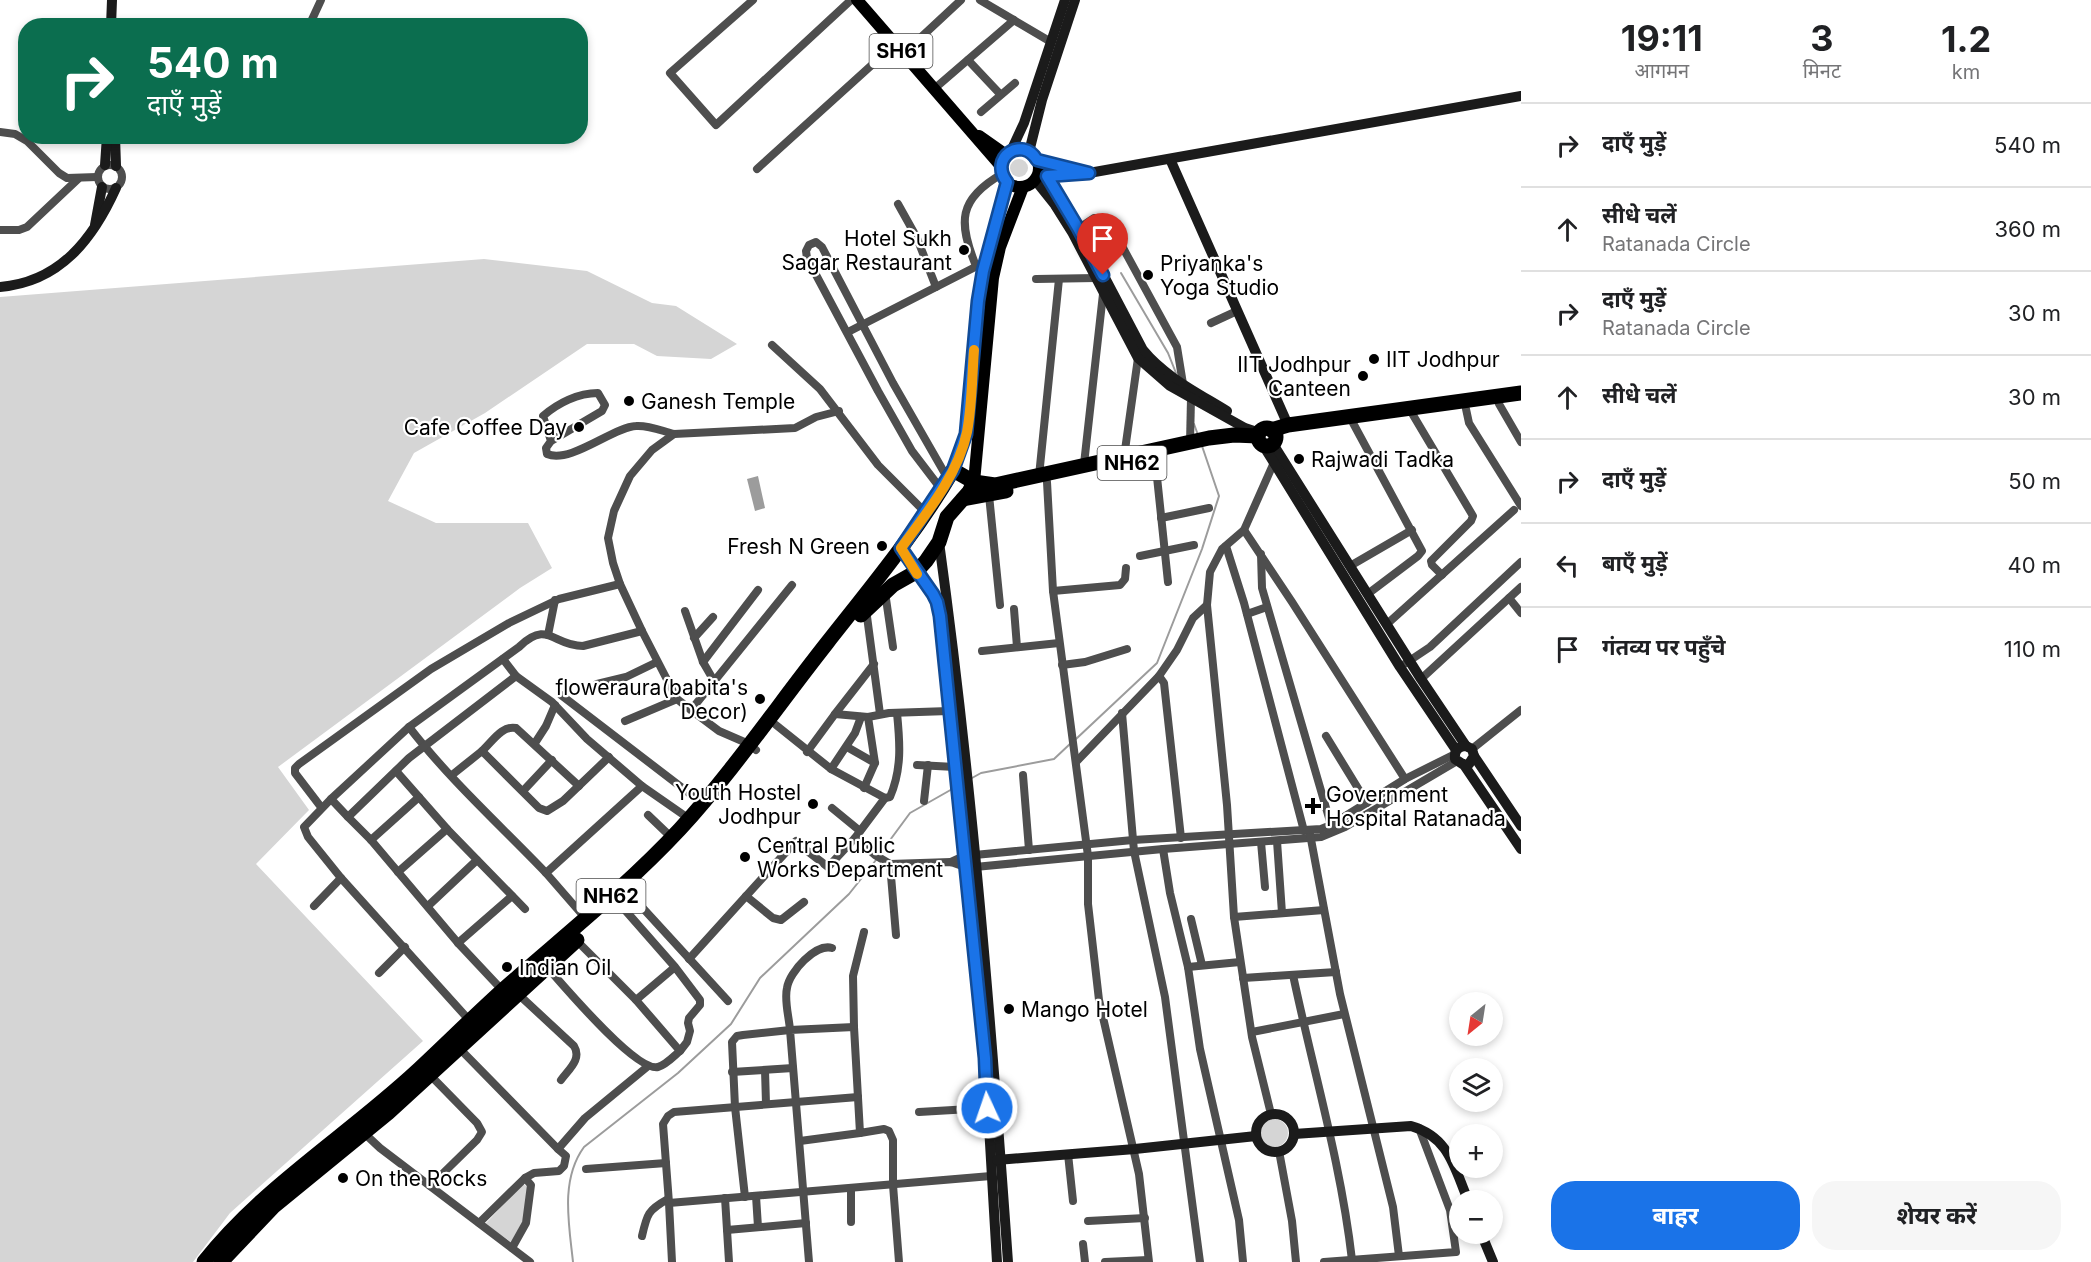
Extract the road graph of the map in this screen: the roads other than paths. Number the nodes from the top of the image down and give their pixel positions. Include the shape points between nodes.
1 (112, 0) edge
2 (321, 0) edge
3 (753, 0) edge
4 (851, 0) edge
5 (857, 0) edge
6 (961, 0) edge
7 (980, 0) edge
8 (1065, 0) edge
9 (1075, 0) edge
10 (111, 18) edge
11 (313, 18) edge
12 (1014, 20) junction
13 (1051, 42) junction
14 (899, 49) junction
15 (968, 60) junction
16 (1015, 83) dead end
17 (934, 89) junction
18 (1000, 94) junction
19 (1521, 96) edge
20 (981, 112) dead end
21 (0, 132) edge
22 (18, 136) edge
23 (30, 144) edge
24 (108, 144) edge
25 (114, 144) edge
26 (1033, 156) junction
27 (1170, 159) junction
28 (110, 165) junction
29 (1005, 165) junction
30 (757, 169) dead end
31 (1089, 173) junction
32 (1040, 177) junction
33 (78, 179) junction
34 (100, 182) junction
35 (1023, 187) junction
36 (116, 188) junction
37 (898, 204) dead end
38 (1078, 228) junction
39 (94, 229) junction
40 (0, 230) edge
41 (981, 264) junction
42 (1096, 278) junction
43 (1036, 279) dead end
44 (1059, 279) junction
45 (0, 287) edge
46 (936, 287) junction
47 (1103, 294) junction
48 (1237, 311) junction
49 (863, 323) junction
50 (1211, 323) dead end
51 (848, 332) junction
52 (772, 345) dead end
53 (1138, 358) junction
54 (1183, 388) junction
55 (1521, 393) edge
56 (1521, 401) edge
57 (1499, 404) junction
58 (1466, 409) junction
59 (839, 411) junction
60 (1413, 416) junction
61 (1353, 423) junction
62 (1288, 425) junction
63 (674, 434) junction
64 (1266, 439) junction
65 (550, 441) junction
66 (1521, 442) edge
67 (1190, 443) junction
68 (1124, 457) junction
69 (1155, 458) junction
70 (1084, 464) junction
71 (1273, 465) junction
72 (947, 479) junction
73 (1043, 479) junction
74 (974, 482) junction
75 (989, 495) junction
76 (963, 499) junction
77 (1209, 508) dead end
78 (1517, 508) edge
79 (926, 513) junction
80 (1161, 518) junction
81 (1412, 530) junction
82 (1243, 531) junction
83 (939, 542) junction
84 (1228, 543) junction
85 (1194, 545) dead end
86 (901, 548) junction
87 (1165, 550) junction
88 (1261, 554) junction
89 (1140, 556) dead end
90 (1521, 562) edge
91 (1350, 566) junction
92 (1126, 568) dead end
93 (916, 572) junction
94 (1442, 575) junction
95 (1168, 582) dead end
96 (620, 584) junction
97 (792, 585) dead end
98 (1521, 587) edge
99 (758, 590) dead end
100 (885, 591) junction
101 (1053, 591) junction
102 (1369, 593) junction
103 (1509, 598) junction
104 (555, 600) junction
105 (1207, 604) junction
106 (1000, 605) dead end
107 (1266, 608) junction
108 (866, 609) junction
109 (1014, 609) dead end
110 (685, 611) dead end
111 (1521, 613) edge
112 (1248, 614) junction
113 (713, 617) dead end
114 (1387, 624) junction
115 (642, 631) junction
116 (548, 635) junction
117 (694, 638) junction
118 (1059, 644) junction
119 (893, 647) dead end
120 (1017, 647) junction
121 (1126, 649) dead end
122 (982, 651) dead end
123 (503, 659) junction
124 (657, 662) junction
125 (703, 662) junction
126 (874, 664) junction
127 (1405, 664) junction
128 (1062, 665) junction
129 (516, 676) junction
130 (1159, 676) junction
131 (1420, 679) junction
132 (714, 681) junction
133 (597, 684) dead end
134 (561, 695) dead end
135 (677, 699) junction
136 (555, 705) junction
137 (691, 710) junction
138 (1521, 710) edge
139 (949, 711) junction
140 (897, 713) junction
141 (1122, 713) junction
142 (835, 714) junction
143 (880, 714) junction
144 (865, 717) junction
145 (625, 721) dead end
146 (776, 725) junction
147 (408, 727) junction
148 (1326, 736) dead end
149 (535, 743) junction
150 (752, 747) junction
151 (847, 747) junction
152 (425, 748) junction
153 (483, 751) junction
154 (807, 752) junction
155 (1463, 754) junction
156 (609, 757) junction
157 (1076, 757) junction
158 (552, 760) junction
159 (875, 764) junction
160 (917, 765) dead end
161 (928, 765) junction
162 (959, 768) junction
163 (831, 769) junction
164 (396, 771) junction
165 (452, 775) junction
166 (1023, 775) dead end
167 (1405, 779) junction
168 (579, 786) junction
169 (642, 786) junction
170 (864, 788) junction
171 (523, 791) junction
172 (419, 797) junction
173 (885, 798) junction
174 (331, 799) junction
175 (924, 801) dead end
176 (702, 803) junction
177 (1367, 803) junction
178 (321, 807) junction
179 (832, 808) dead end
180 (648, 815) dead end
181 (348, 817) junction
182 (688, 818) junction
183 (1331, 825) junction
184 (1521, 826) edge
185 (447, 829) junction
186 (1308, 833) junction
187 (857, 835) junction
188 (1228, 835) junction
189 (671, 837) junction
190 (1181, 838) junction
191 (371, 840) junction
192 (1133, 840) junction
193 (796, 841) dead end
194 (1277, 841) junction
195 (1261, 842) junction
196 (1087, 845) junction
197 (1229, 845) junction
198 (1163, 849) junction
199 (1521, 849) edge
200 (806, 850) dead end
201 (1029, 850) junction
202 (1134, 851) junction
203 (1088, 856) junction
204 (477, 860) junction
205 (970, 861) junction
206 (889, 863) junction
207 (398, 872) junction
208 (546, 873) junction
209 (341, 878) junction
210 (1265, 886) dead end
211 (512, 896) junction
212 (746, 896) junction
213 (624, 898) junction
214 (804, 902) dead end
215 (314, 906) dead end
216 (428, 906) junction
217 (525, 909) dead end
218 (1324, 910) junction
219 (1282, 913) junction
220 (1234, 916) junction
221 (586, 919) junction
222 (1191, 919) dead end
223 (864, 933) dead end
224 (896, 935) dead end
225 (576, 940) junction
226 (458, 943) junction
227 (405, 947) junction
228 (832, 948) dead end
229 (689, 959) junction
230 (1240, 962) junction
231 (1202, 965) junction
232 (547, 967) junction
233 (1188, 967) junction
234 (675, 968) junction
235 (1336, 972) junction
236 (379, 973) dead end
237 (1293, 975) junction
238 (1243, 978) junction
239 (503, 990) junction
240 (518, 994) junction
241 (636, 1000) junction
242 (728, 1001) dead end
243 (1344, 1014) junction
244 (470, 1021) junction
245 (1303, 1023) junction
246 (854, 1027) junction
247 (790, 1030) junction
248 (1252, 1032) junction
249 (459, 1048) junction
250 (680, 1051) junction
251 (647, 1066) junction
252 (793, 1068) junction
253 (765, 1070) junction
254 (732, 1072) junction
255 (430, 1075) junction
256 (561, 1080) dead end
257 (858, 1097) junction
258 (796, 1102) junction
259 (766, 1104) junction
260 (735, 1107) junction
261 (987, 1108) junction
262 (919, 1112) dead end
263 (1271, 1114) junction
264 (1373, 1128) junction
265 (1419, 1128) junction
266 (1330, 1131) junction
267 (364, 1133) junction
268 (860, 1133) junction
269 (1294, 1134) junction
270 (1256, 1136) junction
271 (800, 1141) junction
272 (1222, 1141) junction
273 (1185, 1144) junction
274 (558, 1149) junction
275 (1135, 1149) junction
276 (1279, 1151) junction
277 (1068, 1154) junction
278 (995, 1160) junction
279 (666, 1163) junction
280 (586, 1169) dead end
281 (991, 1176) junction
282 (525, 1178) junction
283 (892, 1185) junction
284 (430, 1186) junction
285 (851, 1188) junction
286 (1464, 1190) edge
287 (803, 1192) junction
288 (756, 1196) junction
289 (745, 1197) junction
290 (725, 1198) junction
291 (669, 1201) junction
292 (1073, 1201) dead end
293 (1145, 1218) junction
294 (1088, 1221) dead end
295 (851, 1222) dead end
296 (479, 1223) junction
297 (806, 1223) junction
298 (758, 1227) junction
299 (727, 1230) junction
300 (642, 1236) dead end
301 (1083, 1244) dead end
302 (1486, 1244) edge
303 (512, 1248) junction
304 (1399, 1256) junction
305 (1352, 1260) junction
306 (1149, 1261) edge
307 (1341, 1261) edge
308 (204, 1262) edge
309 (220, 1262) edge
310 (530, 1262) edge
311 (672, 1262) edge
312 (729, 1262) edge
313 (809, 1262) edge
314 (899, 1262) edge
315 (997, 1262) edge
316 (1008, 1262) edge
317 (1085, 1262) edge
318 (1105, 1262) edge
319 (1200, 1262) edge
320 (1243, 1262) edge
321 (1296, 1262) edge
322 (1324, 1262) edge
323 (1493, 1262) edge

1 - 10 street
2 - 11 street
3 - 4 street via 670,73 716,125
5 - 14 main road, SH61
6 - 14 street
7 - 12 street
8 - 13 street
9 - 26 street via 1042,100
12 - 13 street
12 - 15 street
13 - 29 street via 1024,123
14 - 17 main road, SH61
14 - 30 street
15 - 17 street
15 - 18 street
16 - 18 street
17 - 29 main road, SH61 via 969,132
18 - 20 street
19 - 27 street
21 - 22 street
23 - 33 street via 59,173
24 - 28 street
25 - 28 street
26 - 29 main road via 1017,149
26 - 31 street
26 - 32 main road
27 - 31 street
27 - 48 street
28 - 34 street via 100,169
28 - 36 street via 122,176
29 - 35 main road, SH61 via 1012,185
29 - 41 main road
29 - 41 street via 976,191 967,211 966,241
31 - 32 street
32 - 35 main road
32 - 38 street
32 - 42 street
33 - 34 street
33 - 40 street via 27,227
34 - 36 street via 108,189
34 - 39 street
35 - 74 main road via 1000,247 993,278
36 - 39 street
37 - 46 street
38 - 54 street via 1143,350
38 - 54 street via 1094,218 1110,225 1177,347
39 - 45 street via 72,256 50,271 21,285
41 - 46 street
41 - 72 main road via 966,434
42 - 44 street
42 - 47 street
43 - 44 street
44 - 73 street
46 - 49 street
47 - 53 street
47 - 70 street
48 - 50 street
48 - 62 street
49 - 51 street
49 - 51 street via 822,247 816,242 809,245 807,258
49 - 72 street
51 - 72 street via 912,451
52 - 59 street
53 - 54 street via 1154,373
53 - 68 street
54 - 64 street
54 - 64 street via 1245,422
54 - 67 street
55 - 62 highway, NH62
56 - 57 highway, NH62
57 - 58 highway, NH62
57 - 66 street
58 - 60 highway, NH62
58 - 78 street via 1469,423
59 - 63 street via 795,428
59 - 79 street via 878,465
60 - 61 highway, NH62
60 - 94 street via 1473,516 1431,561
61 - 64 highway, NH62
61 - 81 street
62 - 64 highway, NH62
63 - 65 street via 635,426 557,457 546,452
63 - 96 street via 639,464 614,511 608,538
64 - 67 highway, NH62 via 1223,436
64 - 69 highway, NH62 via 1224,443
64 - 71 street
64 - 71 street
64 - 91 street
65 - 65 street via 602,411 602,397 598,393 580,395 554,406 543,416
67 - 68 highway, NH62
68 - 70 highway, NH62
69 - 73 highway, NH62
69 - 80 street
70 - 73 highway, NH62
71 - 82 street
71 - 127 street
72 - 74 highway, NH62
72 - 79 highway, NH62
73 - 74 highway, NH62 via 995,485
73 - 75 highway, NH62
73 - 101 street
74 - 76 highway, NH62
75 - 76 highway, NH62
75 - 106 street
76 - 83 highway, NH62 via 947,517
77 - 80 street
78 - 94 street
79 - 86 highway, NH62
80 - 87 street
81 - 91 street
81 - 102 street via 1420,554
82 - 84 street
82 - 88 street
83 - 93 highway, NH62
83 - 162 street
84 - 105 street via 1210,572
84 - 112 street
85 - 87 street
86 - 93 street
86 - 150 highway, NH62
87 - 89 street
87 - 95 street
88 - 107 street
88 - 167 street
90 - 127 street
91 - 102 street
92 - 101 street via 1120,585
93 - 100 highway, NH62
93 - 139 street via 937,602
94 - 114 street
96 - 104 street
96 - 115 street
97 - 132 street
98 - 103 street
99 - 125 street
100 - 108 highway, NH62
100 - 119 street
101 - 118 street
102 - 114 street
103 - 111 street
103 - 131 street
104 - 116 street
104 - 178 street via 431,669 299,764 295,773
105 - 130 street via 1193,618
105 - 188 street
107 - 112 street
107 - 183 street
108 - 126 street
108 - 146 highway, NH62
109 - 120 street
110 - 117 street
112 - 186 street
113 - 117 street
114 - 127 street
115 - 116 street via 583,646
115 - 124 street
116 - 123 street via 529,638
117 - 125 street
118 - 120 street
118 - 128 street
120 - 122 street
121 - 128 street
123 - 129 street
123 - 147 street
124 - 133 street
124 - 135 street
125 - 132 street
126 - 142 street
126 - 143 street
127 - 131 street
127 - 155 street
128 - 157 street
129 - 136 street
129 - 152 street
130 - 141 street
130 - 190 street via 1164,683
131 - 155 street
132 - 137 street
134 - 176 street
135 - 137 street
135 - 145 street
136 - 149 street
136 - 156 street
137 - 150 street via 719,731
138 - 155 street
139 - 140 street
139 - 162 street
140 - 143 street
140 - 173 street via 898,773 890,797
141 - 157 street
141 - 192 street
142 - 144 street
142 - 154 street
143 - 144 street
144 - 151 street
144 - 159 street
146 - 150 highway, NH62
146 - 154 street
147 - 152 street
147 - 174 street
148 - 177 street
149 - 153 street via 511,727
149 - 158 street
150 - 176 highway, NH62
150 - 213 highway, NH62 via 704,815
151 - 159 street
151 - 163 street
152 - 164 street
152 - 165 street
153 - 165 street
153 - 171 street
154 - 163 street
155 - 167 street
155 - 184 street
155 - 186 street via 1345,827 1330,834
155 - 199 street
156 - 168 street
156 - 169 street
157 - 196 street
158 - 168 street
158 - 171 street
159 - 170 street
160 - 161 street
161 - 162 street
161 - 175 street
162 - 205 street via 958,800
162 - 205 street via 969,798
163 - 170 street
164 - 172 street
164 - 181 street
165 - 208 street
166 - 201 street
167 - 177 street
168 - 171 street via 547,811
169 - 182 street
169 - 208 street
170 - 173 street
172 - 185 street
172 - 191 street
173 - 187 street
174 - 178 street
174 - 181 street
176 - 182 highway, NH62
177 - 183 street
178 - 209 street via 304,831
179 - 187 street
180 - 189 street
181 - 191 street
182 - 189 highway, NH62
183 - 186 street
185 - 204 street
185 - 207 street
186 - 188 street
186 - 194 street
186 - 218 street
187 - 200 street via 828,867
187 - 206 street via 875,855
188 - 190 street
188 - 197 street
189 - 221 highway, NH62
190 - 192 street
191 - 207 street
192 - 196 street
192 - 202 street
193 - 212 street
194 - 195 street
194 - 219 street
195 - 197 street
195 - 210 street
196 - 201 street
196 - 203 street
197 - 198 street
197 - 220 street
198 - 202 street
198 - 233 street
201 - 205 street
202 - 203 street
202 - 273 street via 1165,997
203 - 205 street
203 - 275 street via 1088,904 1099,1000
204 - 211 street
204 - 216 street
205 - 206 street
205 - 261 street
205 - 278 street via 994,1059
206 - 224 street
207 - 216 street
208 - 221 street
209 - 215 street
209 - 227 street
211 - 217 street
211 - 226 street
212 - 214 street via 781,920
212 - 229 street
213 - 225 highway, NH62
213 - 229 street
213 - 234 street
216 - 226 street
218 - 219 street
218 - 235 street
219 - 220 street
220 - 230 street
221 - 239 highway, NH62
222 - 231 street
223 - 246 street via 853,976
225 - 232 highway, NH62
225 - 241 street
226 - 239 street
227 - 236 street
227 - 244 street
228 - 247 street via 816,951 790,978 786,991
229 - 242 street
230 - 231 street
230 - 238 street
231 - 233 street
232 - 240 highway, NH62
232 - 251 street via 611,1038
233 - 272 street via 1200,1049
234 - 241 street
234 - 250 street via 700,1000 689,1018 690,1031
235 - 237 street
235 - 243 street
237 - 238 street
237 - 245 street
238 - 248 street
239 - 244 highway, NH62
240 - 249 highway, NH62
240 - 256 street via 578,1052 578,1058
241 - 250 street
243 - 245 street
243 - 264 street
244 - 308 highway, NH62 via 362,1120 247,1213
245 - 248 street
245 - 266 street
246 - 247 street
246 - 257 street
247 - 252 street
247 - 254 street via 737,1036 732,1042
248 - 263 street
249 - 255 highway, NH62
249 - 274 street
250 - 251 street via 658,1067
251 - 274 street via 585,1118
252 - 253 street
252 - 258 street
253 - 254 street
253 - 259 street
254 - 260 street
255 - 267 highway, NH62
255 - 284 street via 482,1132
257 - 258 street
257 - 268 street
258 - 259 street
258 - 271 street
259 - 260 street
260 - 279 street via 674,1112 668,1116 663,1124
260 - 289 street
261 - 262 street
261 - 278 street
263 - 269 street via 1290,1121
263 - 270 street via 1258,1123
264 - 265 street
264 - 266 street
264 - 304 street via 1393,1207
265 - 286 street via 1437,1138 1448,1151
265 - 304 street via 1450,1210 1456,1252
266 - 269 street
266 - 305 street
267 - 284 street
267 - 309 highway, NH62 via 273,1207
268 - 271 street
268 - 283 street via 884,1130 892,1135
269 - 276 street via 1291,1144
270 - 272 street
270 - 276 street via 1266,1150
271 - 287 street
272 - 273 street
272 - 320 street via 1239,1221
273 - 275 street
273 - 319 street
274 - 282 street via 566,1156 562,1169
275 - 277 street
275 - 293 street
276 - 321 street
277 - 278 street
277 - 292 street
278 - 281 street
278 - 316 street
279 - 280 street
279 - 291 street
281 - 283 street
281 - 315 street
282 - 296 street
282 - 303 street via 531,1185 526,1223
283 - 285 street
283 - 314 street
284 - 296 street
285 - 287 street
285 - 295 street
287 - 288 street
287 - 297 street
288 - 289 street
288 - 298 street
289 - 290 street
290 - 291 street
290 - 299 street
291 - 300 street via 649,1212
291 - 311 street
293 - 294 street
293 - 306 street
296 - 303 street
297 - 298 street
297 - 313 street
298 - 299 street
299 - 312 street
301 - 317 street
302 - 323 street
303 - 310 street
304 - 305 street
305 - 307 street
306 - 318 street
307 - 322 street

